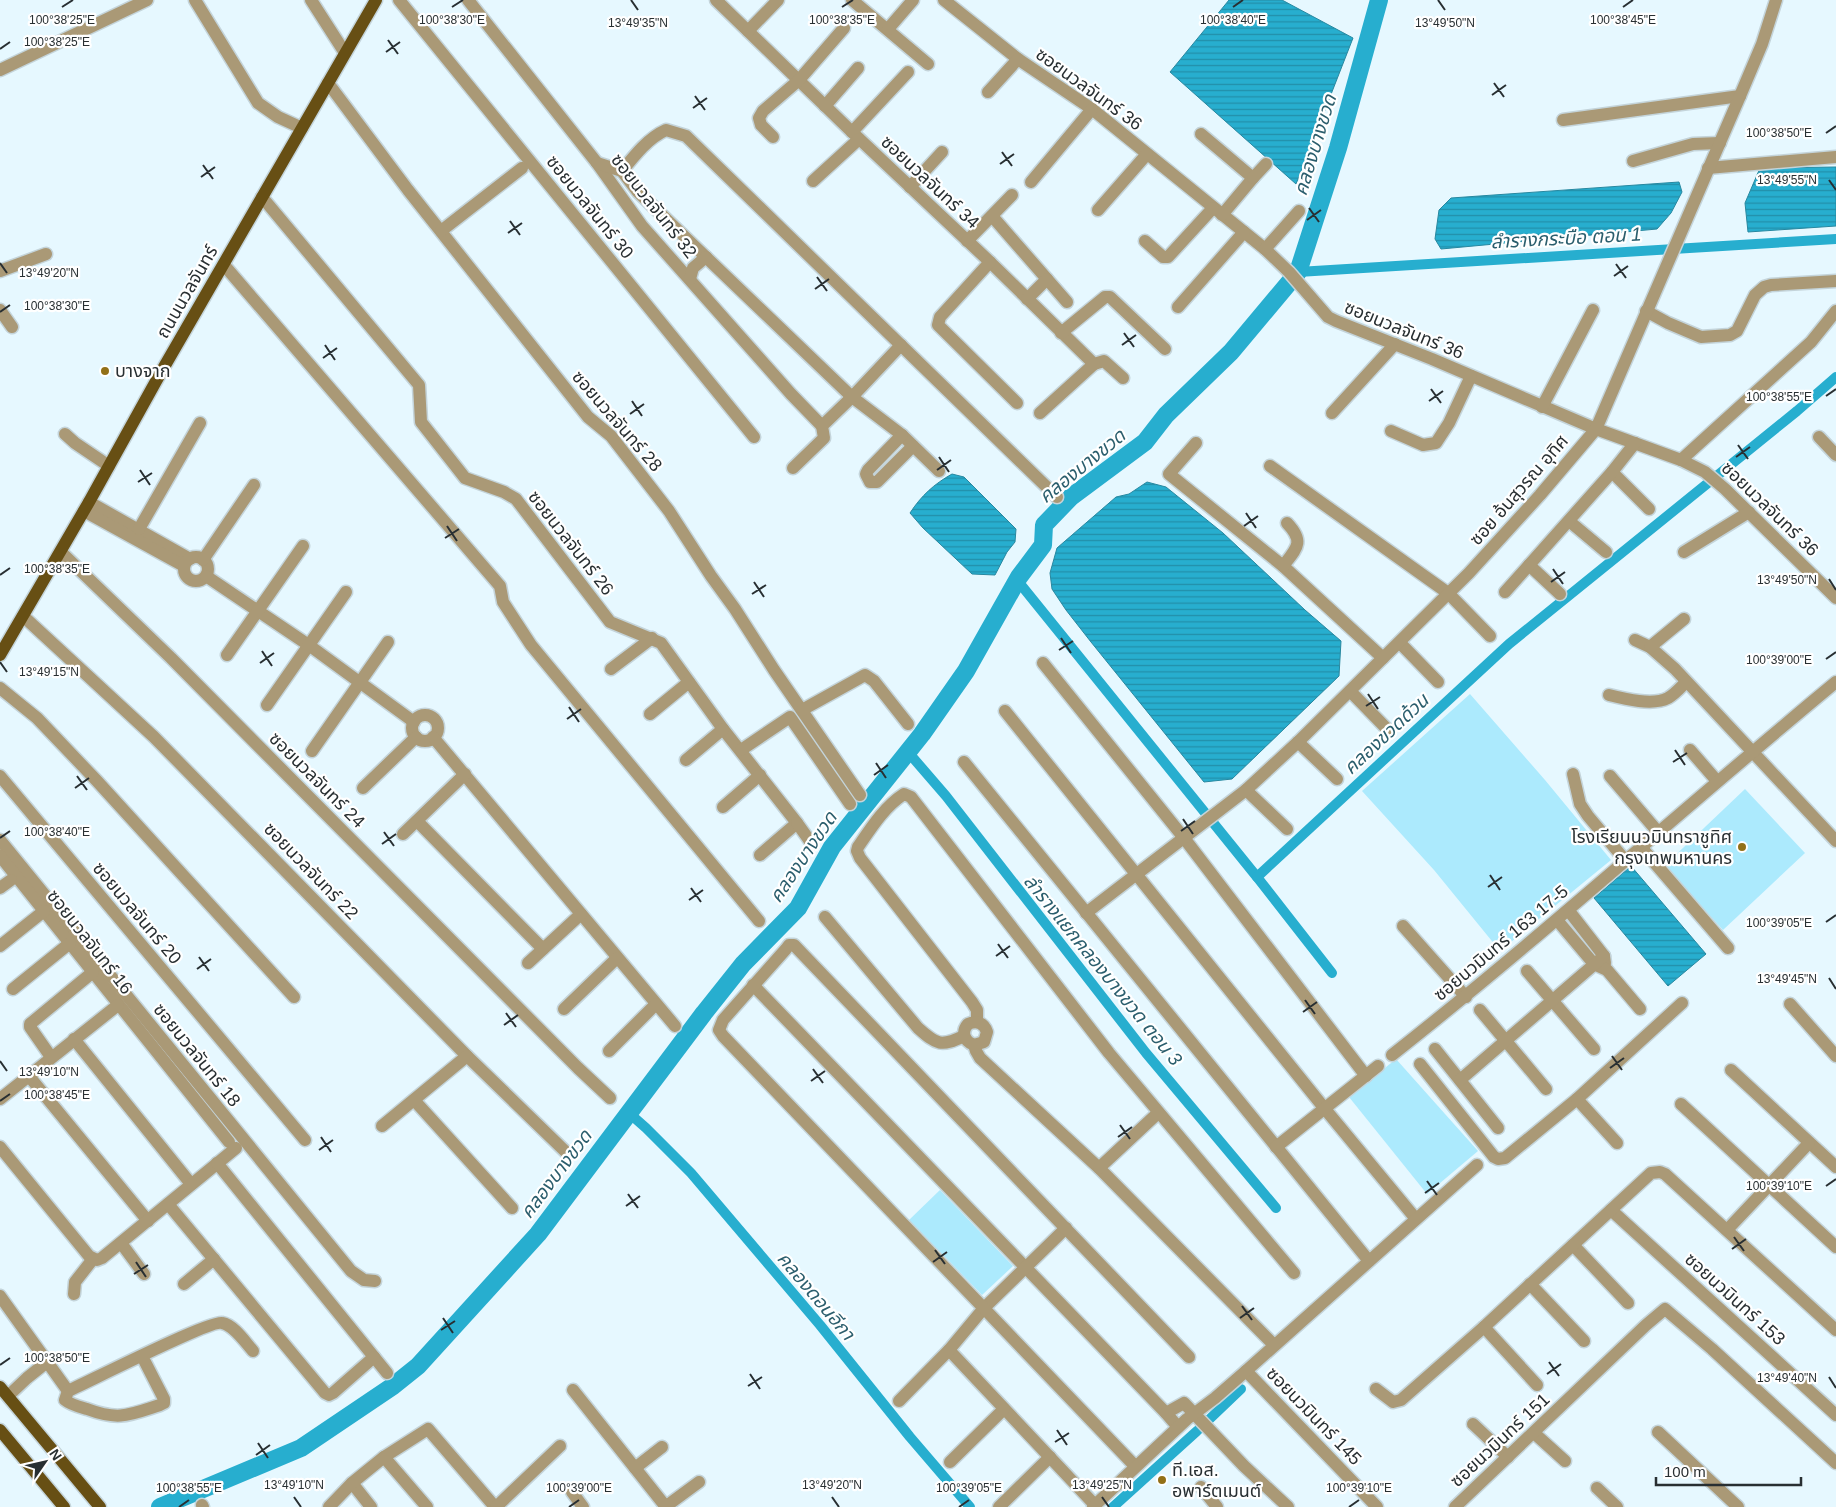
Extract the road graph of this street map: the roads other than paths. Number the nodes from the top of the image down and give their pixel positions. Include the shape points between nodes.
1 (147, 0) edge
2 (195, 0) edge
3 (311, 0) edge
4 (376, 0) edge
5 (399, 0) edge
6 (468, 0) edge
7 (716, 0) edge
8 (778, 0) edge
9 (852, 0) edge
10 (913, 0) edge
11 (944, 0) edge
12 (1776, 0) edge
13 (844, 28) dead end
14 (888, 29) junction
15 (748, 31) junction
16 (345, 53) junction
17 (1018, 60) junction
18 (928, 64) dead end
19 (858, 68) dead end
20 (0, 70) edge
21 (908, 72) dead end
22 (798, 80) junction
23 (328, 83) junction
24 (988, 92) dead end
25 (1740, 96) junction
26 (824, 106) junction
27 (1092, 109) junction
28 (1563, 120) dead end
29 (302, 128) junction
30 (1201, 134) dead end
31 (855, 136) junction
32 (773, 137) dead end
33 (1720, 143) junction
34 (942, 152) dead end
35 (1147, 154) junction
36 (1836, 157) edge
37 (1633, 161) dead end
38 (597, 163) junction
39 (1266, 164) dead end
40 (522, 168) dead end
41 (1708, 168) junction
42 (622, 171) junction
43 (1253, 178) junction
44 (813, 181) dead end
45 (1030, 182) dead end
46 (910, 187) junction
47 (1012, 195) dead end
48 (262, 197) junction
49 (1098, 210) dead end
50 (1218, 211) junction
51 (1299, 211) dead end
52 (992, 216) junction
53 (441, 231) junction
54 (1244, 232) junction
55 (967, 241) junction
56 (1145, 241) dead end
57 (1265, 249) junction
58 (46, 254) dead end
59 (706, 257) junction
60 (990, 262) junction
61 (224, 265) junction
62 (0, 271) edge
63 (690, 279) junction
64 (1047, 279) junction
65 (1836, 281) edge
66 (1027, 299) junction
67 (1067, 302) dead end
68 (1178, 307) dead end
69 (0, 310) edge
70 (1593, 310) dead end
71 (1646, 311) junction
72 (1836, 311) edge
73 (12, 327) dead end
74 (1061, 333) junction
75 (1395, 344) junction
76 (901, 345) junction
77 (1166, 349) dead end
78 (1094, 364) junction
79 (1471, 376) junction
80 (1123, 378) dead end
81 (852, 397) junction
82 (1017, 403) dead end
83 (1542, 407) junction
84 (1040, 413) dead end
85 (1332, 413) dead end
86 (200, 423) dead end
87 (822, 426) junction
88 (1596, 429) junction
89 (1391, 431) dead end
90 (65, 434) dead end
91 (902, 436) junction
92 (754, 437) dead end
93 (1819, 437) dead end
94 (1196, 443) dead end
95 (1635, 443) junction
96 (913, 446) junction
97 (1836, 455) edge
98 (1681, 460) junction
99 (109, 466) junction
100 (1270, 466) dead end
101 (793, 468) dead end
102 (939, 471) dead end
103 (1612, 472) junction
104 (254, 485) dead end
105 (1058, 497) dead end
106 (87, 506) junction
107 (1649, 509) dead end
108 (1749, 512) junction
109 (1569, 521) junction
110 (1287, 523) dead end
111 (140, 529) junction
112 (304, 546) dead end
113 (60, 552) junction
114 (1606, 552) dead end
115 (1684, 552) dead end
116 (203, 560) junction
117 (187, 563) junction
118 (1529, 565) junction
119 (1283, 566) junction
120 (206, 576) junction
121 (346, 592) dead end
122 (1505, 592) dead end
123 (1448, 593) junction
124 (1560, 594) dead end
125 (1836, 598) edge
126 (257, 611) junction
127 (23, 616) junction
128 (1684, 619) dead end
129 (1490, 636) dead end
130 (652, 638) junction
131 (1636, 640) dead end
132 (388, 642) dead end
133 (1400, 642) junction
134 (310, 646) junction
135 (1650, 647) junction
136 (0, 655) edge
137 (227, 655) dead end
138 (1383, 658) junction
139 (1044, 663) dead end
140 (611, 668) dead end
141 (689, 682) junction
142 (1438, 682) dead end
143 (1686, 682) junction
144 (1836, 682) edge
145 (360, 684) junction
146 (0, 688) edge
147 (1350, 691) junction
148 (1609, 695) dead end
149 (267, 705) dead end
150 (802, 710) junction
151 (1005, 711) dead end
152 (650, 714) dead end
153 (414, 722) junction
154 (908, 724) dead end
155 (724, 729) junction
156 (1389, 731) dead end
157 (416, 737) junction
158 (434, 737) junction
159 (1298, 742) junction
160 (741, 750) junction
161 (1690, 750) dead end
162 (312, 751) dead end
163 (1752, 751) junction
164 (686, 760) dead end
165 (964, 762) dead end
166 (465, 774) junction
167 (760, 774) junction
168 (1573, 774) dead end
169 (0, 776) edge
170 (1610, 776) dead end
171 (1337, 779) dead end
172 (1717, 781) junction
173 (363, 788) dead end
174 (1246, 790) junction
175 (723, 807) dead end
176 (417, 821) junction
177 (797, 823) junction
178 (1287, 829) dead end
179 (1658, 832) junction
180 (403, 834) dead end
181 (1184, 838) junction
182 (0, 840) edge
183 (1836, 842) edge
184 (812, 844) dead end
185 (1641, 846) junction
186 (760, 855) dead end
187 (0, 856) edge
188 (1625, 860) junction
189 (1136, 876) junction
190 (11, 880) dead end
191 (0, 888) edge
192 (1569, 910) junction
193 (44, 912) junction
194 (1086, 913) junction
195 (581, 914) junction
196 (825, 917) dead end
197 (1557, 920) junction
198 (759, 921) dead end
199 (1403, 926) dead end
200 (70, 943) junction
201 (0, 946) edge
202 (1728, 948) dead end
203 (542, 949) junction
204 (617, 958) junction
205 (1599, 960) junction
206 (528, 963) dead end
207 (1526, 971) dead end
208 (93, 972) junction
209 (754, 985) junction
210 (13, 989) dead end
211 (294, 997) dead end
212 (1466, 997) junction
213 (1552, 1000) junction
214 (1682, 1003) dead end
215 (118, 1004) junction
216 (656, 1004) junction
217 (1790, 1004) dead end
218 (564, 1009) dead end
219 (1640, 1009) dead end
220 (1480, 1010) dead end
221 (977, 1022) junction
222 (675, 1026) dead end
223 (964, 1036) junction
224 (74, 1039) junction
225 (1505, 1041) junction
226 (974, 1045) junction
227 (1435, 1049) dead end
228 (1594, 1049) dead end
229 (609, 1051) dead end
230 (165, 1054) junction
231 (1392, 1055) dead end
232 (467, 1056) junction
233 (1836, 1056) edge
234 (51, 1057) junction
235 (1420, 1064) dead end
236 (1378, 1066) dead end
237 (1731, 1070) dead end
238 (28, 1075) junction
239 (1366, 1076) junction
240 (1460, 1080) junction
241 (1546, 1089) dead end
242 (610, 1098) dead end
243 (0, 1099) edge
244 (1576, 1099) junction
245 (414, 1100) junction
246 (1681, 1104) dead end
247 (1325, 1109) junction
248 (1158, 1113) junction
249 (382, 1126) dead end
250 (1498, 1128) dead end
251 (305, 1140) dead end
252 (1809, 1142) junction
253 (1618, 1143) dead end
254 (0, 1147) edge
255 (1276, 1147) junction
256 (568, 1156) dead end
257 (217, 1163) junction
258 (1477, 1164) dead end
259 (1836, 1167) edge
260 (1099, 1168) junction
261 (191, 1184) junction
262 (1770, 1186) junction
263 (168, 1204) junction
264 (512, 1208) dead end
265 (1612, 1210) junction
266 (1416, 1219) junction
267 (148, 1221) junction
268 (1066, 1228) junction
269 (1727, 1230) junction
270 (121, 1243) junction
271 (1573, 1245) junction
272 (1836, 1247) edge
273 (93, 1259) junction
274 (214, 1260) junction
275 (1369, 1261) junction
276 (1025, 1266) junction
277 (1294, 1273) dead end
278 (144, 1274) dead end
279 (375, 1281) dead end
280 (184, 1284) dead end
281 (1530, 1284) junction
282 (74, 1294) dead end
283 (0, 1296) edge
284 (1628, 1303) dead end
285 (984, 1308) junction
286 (1484, 1327) junction
287 (1836, 1330) edge
288 (1584, 1341) dead end
289 (1274, 1345) junction
290 (949, 1350) junction
291 (252, 1351) dead end
292 (142, 1356) junction
293 (374, 1357) junction
294 (1189, 1357) dead end
295 (47, 1362) junction
296 (1246, 1371) junction
297 (388, 1373) dead end
298 (1537, 1384) dead end
299 (1376, 1389) dead end
300 (573, 1390) dead end
301 (4, 1392) edge
302 (68, 1392) junction
303 (899, 1401) dead end
304 (1004, 1409) junction
305 (1166, 1413) junction
306 (1193, 1414) junction
307 (1836, 1414) edge
308 (1473, 1424) dead end
309 (1178, 1427) junction
310 (0, 1430) edge
311 (1658, 1432) dead end
312 (1534, 1433) junction
313 (560, 1446) dead end
314 (662, 1447) dead end
315 (384, 1457) junction
316 (1050, 1457) junction
317 (1508, 1457) junction
318 (1565, 1461) dead end
319 (950, 1462) dead end
320 (1836, 1463) edge
321 (1135, 1466) junction
322 (635, 1468) junction
323 (699, 1482) dead end
324 (352, 1483) junction
325 (1201, 1487) dead end
326 (1597, 1488) dead end
327 (572, 1492) dead end
328 (1094, 1506) edge
329 (64, 1507) edge
330 (100, 1507) edge
331 (329, 1507) edge
332 (372, 1507) edge
333 (427, 1507) edge
334 (495, 1507) edge
335 (583, 1507) edge
336 (666, 1507) edge
337 (999, 1507) edge
338 (1217, 1507) edge
339 (1288, 1507) edge
340 (1377, 1507) edge
341 (1455, 1507) edge
342 (1617, 1507) edge
343 (1738, 1507) edge

1 - 20 street
2 - 29 street via 258,103
3 - 16 street
4 - 16 main road, ถนนนวลจันทร์
5 - 92 street, ซอยนวลจันทร์ 30
6 - 38 street, ซอยนวลจันทร์ 32
7 - 15 street, ซอยนวลจันทร์ 34
8 - 15 street
9 - 14 street
10 - 14 street
11 - 17 street, ซอยนวลจันทร์ 36
12 - 25 street, ซอย อ้นสุวรณ อุทิศ
13 - 22 street
14 - 18 street
15 - 22 street, ซอยนวลจันทร์ 34
16 - 23 main road, ถนนนวลจันทร์
17 - 24 street
17 - 27 street, ซอยนวลจันทร์ 36
19 - 26 street
21 - 31 street
22 - 26 street, ซอยนวลจันทร์ 34
22 - 32 street via 759,118 761,125
23 - 29 main road, ถนนนวลจันทร์
23 - 53 street, ซอยนวลจันทร์ 28
25 - 28 street
25 - 33 street, ซอย อ้นสุวรณ อุทิศ
26 - 31 street, ซอยนวลจันทร์ 34
27 - 35 street, ซอยนวลจันทร์ 36
27 - 45 street
29 - 48 main road, ถนนนวลจันทร์
30 - 43 street
31 - 44 street
31 - 46 street, ซอยนวลจันทร์ 34
33 - 37 street via 1693,144
33 - 41 street, ซอย อ้นสุวรณ อุทิศ
34 - 46 street
35 - 49 street
35 - 50 street, ซอยนวลจันทร์ 36
36 - 41 street
38 - 42 street
38 - 63 street, ซอยนวลจันทร์ 32 via 642,226
39 - 43 street
40 - 53 street
41 - 71 street, ซอย อ้นสุวรณ อุทิศ
42 - 59 street via 638,192
42 - 76 street via 661,132 666,130 686,136
43 - 50 street
46 - 55 street, ซอยนวลจันทร์ 34
47 - 52 street
48 - 61 main road, ถนนนวลจันทร์
48 - 130 street, ซอยนวลจันทร์ 26 via 420,385 421,422 465,478 516,499 610,622
50 - 54 street, ซอยนวลจันทร์ 36
50 - 56 street via 1168,257 1163,257
51 - 57 street
52 - 55 street
52 - 64 street
53 - 150 street, ซอยนวลจันทร์ 28 via 588,417 611,436 669,510
54 - 57 street, ซอยนวลจันทร์ 36
54 - 68 street
55 - 60 street, ซอยนวลจันทร์ 34
57 - 75 street, ซอยนวลจันทร์ 36 via 1336,321
58 - 62 street
59 - 63 street via 694,268
59 - 81 street
60 - 66 street, ซอยนวลจันทร์ 34
60 - 82 street via 940,317 938,325
61 - 99 main road, ถนนนวลจันทร์
61 - 198 street via 500,586 503,602 532,645
63 - 87 street, ซอยนวลจันทร์ 32
64 - 66 street
64 - 67 street
65 - 71 street via 1764,287 1755,295 1736,331 1730,335 1701,336
66 - 74 street, ซอยนวลจันทร์ 34
69 - 73 street
70 - 83 street
71 - 88 street, ซอย อ้นสุวรณ อุทิศ
72 - 98 street via 1811,342
74 - 77 street via 1102,299 1110,297
74 - 78 street, ซอยนวลจันทร์ 34
75 - 79 street, ซอยนวลจันทร์ 36
75 - 85 street
76 - 81 street
76 - 105 street
78 - 80 street, ซอยนวลจันทร์ 34 via 1104,361
78 - 84 street
79 - 83 street, ซอยนวลจันทร์ 36
79 - 89 street via 1436,443 1423,446
81 - 87 street
81 - 91 street
83 - 88 street, ซอยนวลจันทร์ 36
86 - 111 street
87 - 101 street via 824,438
88 - 95 street, ซอยนวลจันทร์ 36
88 - 123 street, ซอย อ้นสุวรณ อุทิศ via 1540,495
90 - 99 street
91 - 96 street
91 - 96 street via 868,470 866,474 870,482 877,482
93 - 97 street
94 - 119 street via 1170,474
95 - 98 street, ซอยนวลจันทร์ 36
95 - 103 street
96 - 102 street
98 - 108 street, ซอยนวลจันทร์ 36 via 1706,472
99 - 106 main road, ถนนนวลจันทร์
100 - 123 street
103 - 107 street
103 - 109 street
104 - 116 street
106 - 111 street
106 - 113 main road, ถนนนวลจันทร์
106 - 117 street
108 - 115 street
108 - 125 street, ซอยนวลจันทร์ 36
109 - 114 street
109 - 118 street
110 - 119 street via 1298,542
111 - 117 street
112 - 126 street
113 - 127 main road, ถนนนวลจันทร์
113 - 242 street, ซอยนวลจันทร์ 24 via 171,658
116 - 117 street via 196,557
116 - 120 street via 208,566
117 - 120 street via 185,574 190,580 198,581
118 - 122 street
118 - 124 street
119 - 138 street
120 - 126 street
121 - 134 street
123 - 129 street
123 - 133 street, ซอย อ้นสุวรณ อุทิศ
126 - 134 street
126 - 137 street
127 - 136 main road, ถนนนวลจันทร์
127 - 232 street, ซอยนวลจันทร์ 22 via 154,737
128 - 135 street
130 - 140 street
130 - 141 street, ซอยนวลจันทร์ 26 via 661,643
131 - 135 street
132 - 145 street
133 - 138 street, ซอย อ้นสุวรณ อุทิศ
133 - 142 street
134 - 145 street
134 - 149 street
135 - 143 street
138 - 147 street, ซอย อ้นสุวรณ อุทิศ
139 - 181 street
141 - 152 street
141 - 155 street, ซอยนวลจันทร์ 26
143 - 148 street via 1662,700
143 - 163 street
144 - 163 street, ซอยนวมินทร์ 163 17-5
145 - 153 street
145 - 162 street
146 - 211 street via 37,718
147 - 156 street
147 - 159 street, ซอย อ้นสุวรณ อุทิศ
150 - 154 street via 865,675 874,681
150 - 160 street, ซอยนวลจันทร์ 28 via 855,800 790,717
151 - 189 street
153 - 157 street via 412,730
153 - 158 street via 424,715 432,718 438,730
155 - 160 street, ซอยนวลจันทร์ 26
155 - 164 street
157 - 158 street via 425,741
157 - 173 street
158 - 166 street
159 - 171 street
159 - 174 street, ซอย อ้นสุวรณ อุทิศ
160 - 167 street, ซอยนวลจันทร์ 26
161 - 172 street
163 - 172 street, ซอยนวมินทร์ 163 17-5
163 - 183 street
165 - 194 street
166 - 176 street
166 - 195 street
167 - 175 street
167 - 177 street, ซอยนวลจันทร์ 26
168 - 188 street via 1580,804
169 - 251 street, ซอยนวลจันทร์ 20
170 - 179 street
172 - 179 street, ซอยนวมินทร์ 163 17-5
174 - 178 street
174 - 181 street, ซอย อ้นสุวรณ อุทิศ
176 - 180 street
176 - 203 street
177 - 184 street, ซอยนวลจันทร์ 26
177 - 186 street
179 - 185 street, ซอยนวมินทร์ 163 17-5
181 - 189 street, ซอย อ้นสุวรณ อุทิศ
181 - 239 street
182 - 230 street, ซอยนวลจันทร์ 18
185 - 188 street, ซอยนวมินทร์ 163 17-5
185 - 202 street
187 - 193 street, ซอยนวลจันทร์ 16
188 - 192 street, ซอยนวมินทร์ 163 17-5
189 - 194 street, ซอย อ้นสุวรณ อุทิศ
189 - 247 street
190 - 191 street
192 - 197 street, ซอยนวมินทร์ 163 17-5
192 - 205 street
193 - 200 street, ซอยนวลจันทร์ 16
193 - 201 street
194 - 255 street
195 - 203 street
195 - 204 street
196 - 223 street via 918,1028 939,1044 948,1044
197 - 205 street
197 - 212 street, ซอยนวมินทร์ 163 17-5
199 - 212 street
200 - 208 street, ซอยนวลจันทร์ 16
200 - 210 street
203 - 206 street
204 - 216 street
204 - 218 street
205 - 213 street
205 - 219 street
207 - 213 street
208 - 215 street, ซอยนวลจันทร์ 16
208 - 234 street via 30,1024
209 - 268 street via 789,945 794,946
209 - 276 street
209 - 285 street via 723,1020 719,1030 723,1036
212 - 231 street, ซอยนวมินทร์ 163 17-5
213 - 225 street
213 - 228 street
214 - 244 street
215 - 224 street
215 - 230 street, ซอยนวลจันทร์ 16
216 - 222 street
216 - 229 street
217 - 233 street
220 - 225 street
221 - 223 street via 968,1024
221 - 226 street via 982,1023 987,1032 984,1042
221 - 248 street via 977,1010 972,1002 857,852 873,825 904,794 911,796
223 - 226 street
224 - 234 street
224 - 261 street
225 - 240 street
225 - 241 street
226 - 260 street via 980,1058 992,1070
227 - 240 street
230 - 257 street, ซอยนวลจันทร์ 16 via 232,1145
230 - 279 street, ซอยนวลจันทร์ 18 via 350,1270 364,1280
232 - 245 street
232 - 256 street, ซอยนวลจันทร์ 22
234 - 238 street
235 - 244 street via 1498,1159 1511,1154
236 - 239 street
237 - 252 street
238 - 243 street
238 - 267 street
239 - 247 street
240 - 250 street
244 - 253 street
245 - 249 street
245 - 264 street
246 - 262 street
247 - 255 street
247 - 266 street
248 - 260 street
248 - 277 street
252 - 259 street
252 - 262 street
254 - 273 street
255 - 275 street
257 - 261 street
257 - 293 street
258 - 266 street
260 - 289 street
261 - 263 street
262 - 269 street
262 - 272 street
263 - 267 street
263 - 274 street
265 - 269 street via 1651,1173 1660,1172
265 - 271 street
265 - 307 street, ซอยนวมินทร์ 153
266 - 275 street
267 - 270 street
268 - 276 street
268 - 294 street
269 - 287 street
270 - 273 street via 102,1258
270 - 278 street
271 - 281 street
271 - 284 street
273 - 282 street via 75,1282
274 - 280 street
274 - 293 street via 325,1393 333,1393
275 - 289 street
276 - 285 street
276 - 305 street
281 - 286 street
281 - 288 street
283 - 295 street
285 - 290 street
285 - 321 street
286 - 298 street
286 - 299 street via 1401,1400 1393,1402
289 - 296 street
290 - 303 street
290 - 304 street
291 - 292 street via 222,1322 213,1323
292 - 302 street
292 - 302 street via 164,1400 160,1405 127,1416 104,1416 67,1402 64,1397
293 - 297 street
295 - 301 street
295 - 302 street
296 - 306 street
296 - 340 street, ซอยนวมินทร์ 145
300 - 322 street
301 - 330 main road
304 - 316 street
304 - 319 street
305 - 306 street via 1184,1403
305 - 309 street
306 - 309 street
306 - 339 street
308 - 317 street
309 - 321 street
310 - 329 main road
311 - 343 street
312 - 317 street, ซอยนวมินทร์ 151
312 - 318 street
312 - 320 street, ซอยนวมินทร์ 151 via 1665,1309
313 - 334 street
314 - 322 street
315 - 324 street
315 - 333 street
315 - 334 street via 428,1429
316 - 328 street
316 - 337 street
317 - 341 street, ซอยนวมินทร์ 151
321 - 328 street
322 - 336 street
323 - 336 street
324 - 331 street
324 - 332 street
325 - 338 street
326 - 342 street
327 - 335 street

